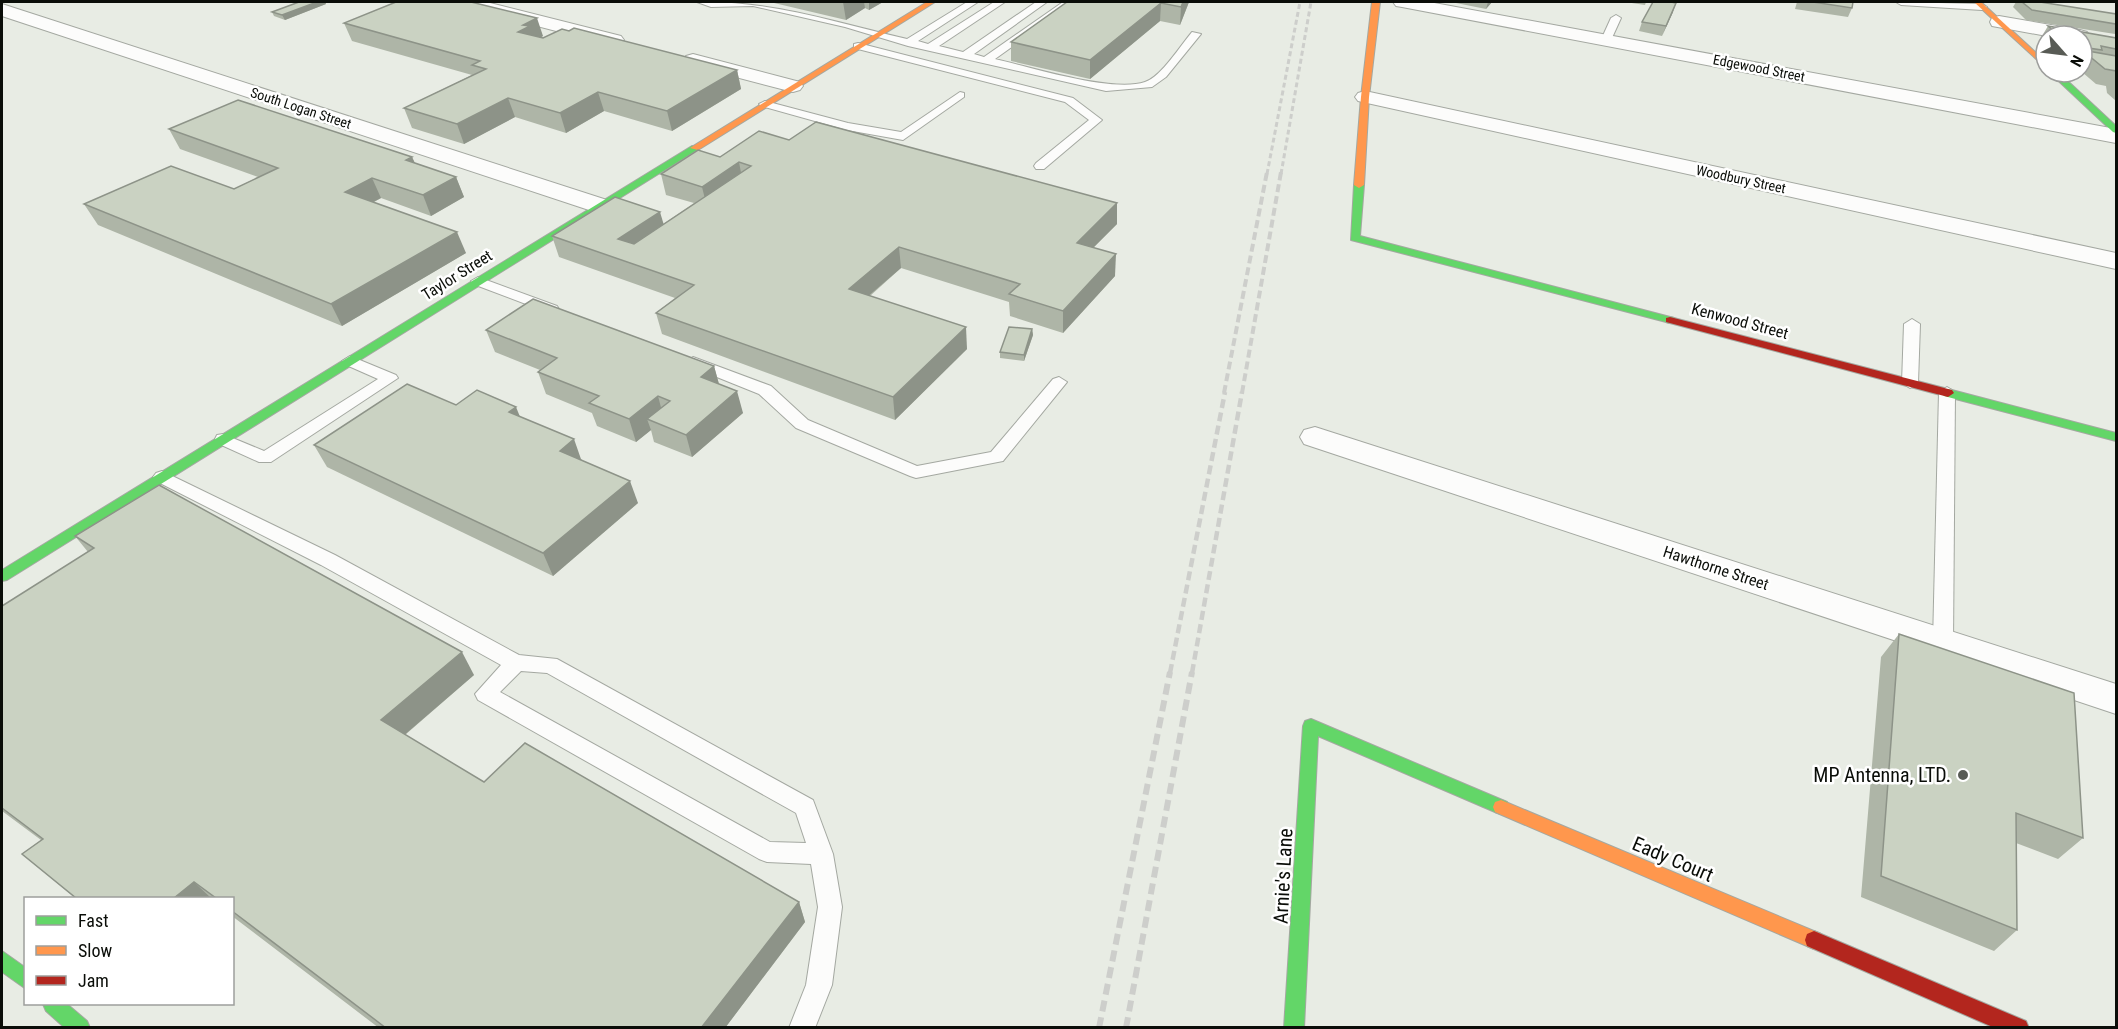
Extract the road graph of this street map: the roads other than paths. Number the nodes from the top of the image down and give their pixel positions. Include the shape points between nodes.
1 (466, 2) edge
2 (702, 2) edge
3 (931, 2) edge
4 (973, 2) edge
5 (1000, 2) edge
6 (1042, 2) edge
7 (1069, 2) edge
8 (1376, 2) edge
9 (1402, 2) edge
10 (1905, 2) edge
11 (1980, 4) edge
12 (2, 10) edge
13 (1617, 18) dead end
14 (1999, 22) junction
15 (2034, 28) edge
16 (1196, 34) dead end
17 (876, 35) junction
18 (1606, 40) junction
19 (908, 43) junction
20 (634, 45) edge
21 (858, 46) junction
22 (929, 48) junction
23 (2034, 55) edge
24 (964, 56) junction
25 (679, 57) edge
26 (985, 61) junction
27 (2066, 84) edge
28 (793, 86) junction
29 (960, 95) dead end
30 (1365, 97) junction
31 (765, 104) junction
32 (2116, 130) edge
33 (2116, 136) edge
34 (1040, 166) dead end
35 (601, 206) junction
36 (2116, 261) edge
37 (478, 281) junction
38 (566, 314) edge
39 (1912, 324) dead end
40 (677, 356) edge
41 (350, 361) junction
42 (1059, 382) dead end
43 (1910, 383) junction
44 (1947, 392) junction
45 (1315, 437) dead end
46 (2116, 437) edge
47 (223, 439) junction
48 (162, 477) junction
49 (2, 576) edge
50 (1944, 643) junction
51 (516, 663) junction
52 (2116, 699) edge
53 (1311, 726) joint
54 (821, 854) junction
55 (2, 960) edge
56 (24, 978) edge
57 (53, 1005) edge
58 (80, 1028) edge
59 (802, 1028) edge
60 (1294, 1028) edge
61 (2019, 1028) edge

1 - 20 street
2 - 17 lane via 753,3
3 - 17 street, Taylor Street
4 - 19 lane
5 - 22 lane
6 - 24 lane
7 - 26 lane
8 - 30 street
9 - 18 street, Edgewood Street
10 - 11 lane
11 - 14 street
12 - 35 street, South Logan Street
13 - 18 lane
14 - 15 street
14 - 23 street
16 - 26 lane via 1162,75 1148,85 1106,88
17 - 19 lane
17 - 21 street, Taylor Street
18 - 33 street, Edgewood Street
19 - 22 lane
21 - 28 street, Taylor Street
21 - 34 lane via 1069,100 1096,120
22 - 24 lane
24 - 26 lane
25 - 28 street
27 - 32 street
28 - 31 street, Taylor Street
29 - 31 lane via 903,136
30 - 36 street, Woodbury Street
30 - 43 street, Kenwood Street via 1355,238
31 - 35 street, Taylor Street
35 - 37 street, Taylor Street
37 - 38 lane
37 - 41 street, Taylor Street
39 - 43 lane
40 - 42 lane via 765,390 802,424 916,472 997,457
41 - 47 street, Taylor Street
41 - 47 lane via 390,378 265,458
43 - 44 street, Kenwood Street
44 - 46 street, Kenwood Street
44 - 50 lane
45 - 50 street, Hawthorne Street
47 - 48 street, Taylor Street
48 - 49 street, Taylor Street
48 - 51 lane via 328,560
50 - 52 street, Hawthorne Street
51 - 54 lane via 550,665 805,807
51 - 54 lane via 485,694 767,852
53 - 60 street, Arnie's Lane
53 - 61 street, Eady Court
54 - 59 lane via 831,907 819,985
55 - 56 street
57 - 58 street

